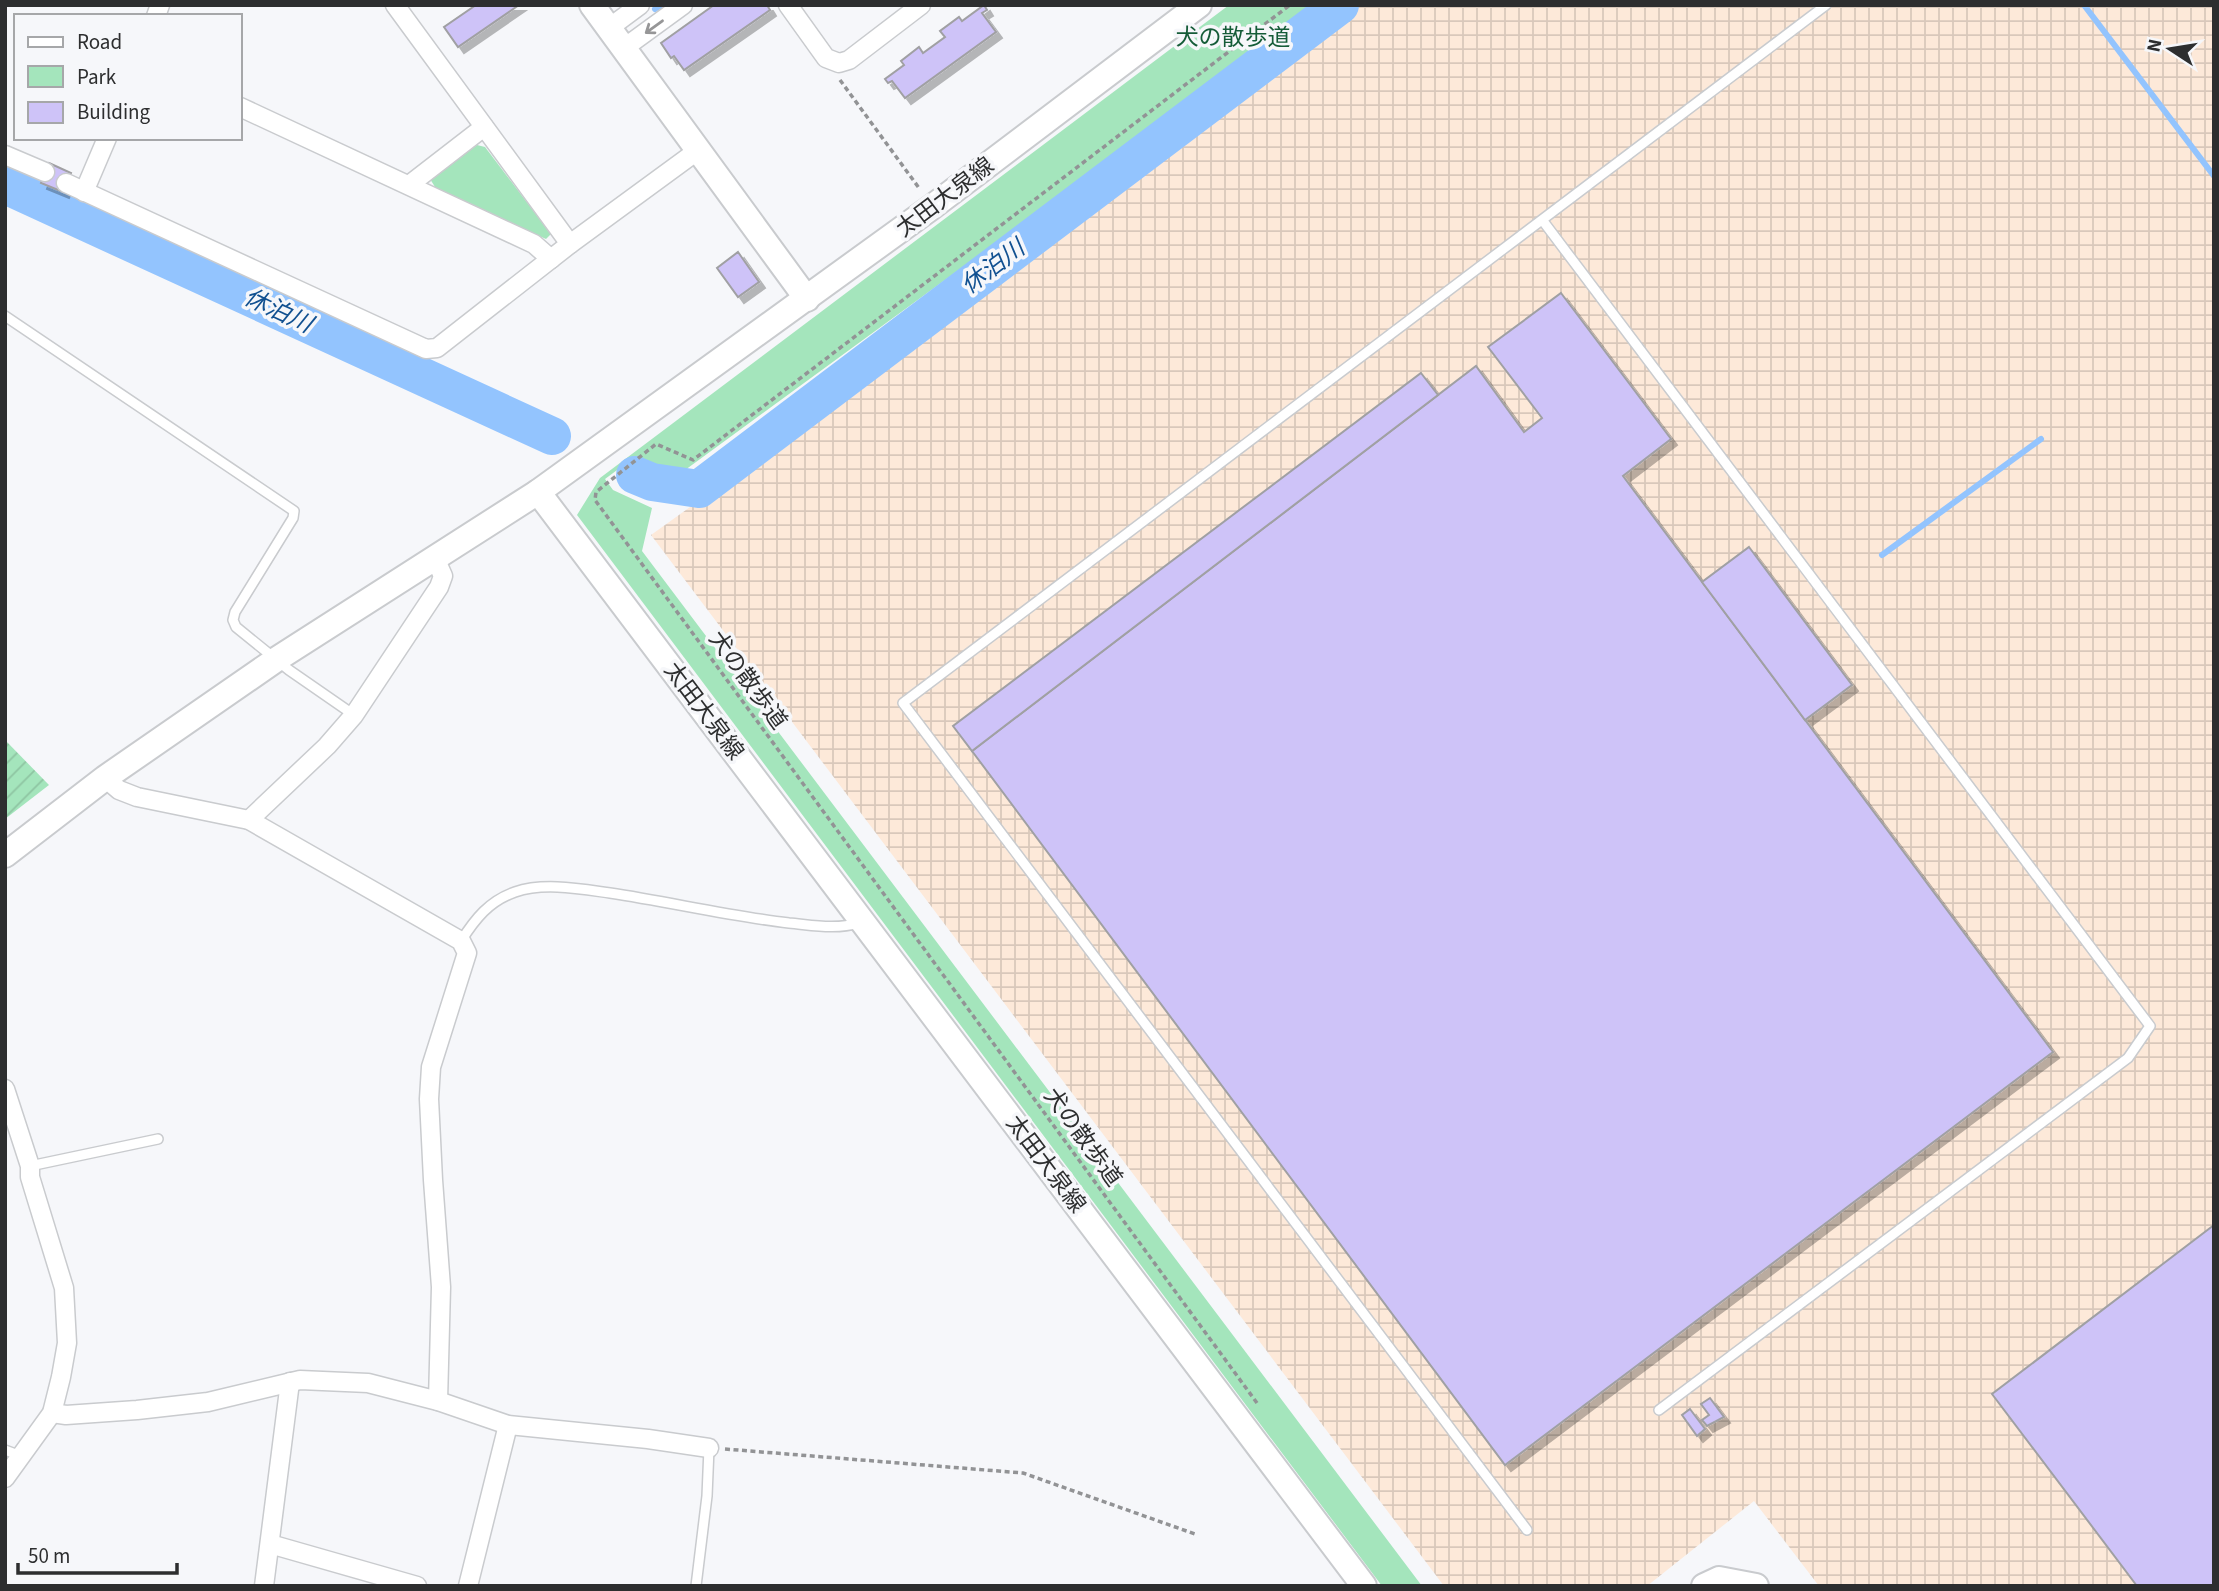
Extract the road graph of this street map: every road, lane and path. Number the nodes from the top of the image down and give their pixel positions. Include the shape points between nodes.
1 (395, 5) edge
2 (592, 5) edge
3 (640, 5) edge
4 (683, 5) edge
5 (788, 5) edge
6 (921, 5) edge
7 (1199, 5) edge
8 (1290, 5) edge
9 (1826, 5) edge
10 (609, 28) junction
11 (624, 48) junction
12 (835, 62) junction
13 (242, 108) edge
14 (484, 127) junction
15 (106, 140) edge
16 (696, 151) junction
17 (5, 155) edge
18 (45, 172) dead end
19 (66, 183) dead end
20 (409, 185) junction
21 (919, 188) dead end
22 (85, 192) junction
23 (1543, 221) junction
24 (570, 244) junction
25 (551, 259) junction
26 (807, 299) junction
27 (5, 316) edge
28 (538, 492) junction
29 (435, 558) junction
30 (276, 659) junction
31 (354, 715) junction
32 (105, 778) junction
33 (249, 820) junction
34 (5, 855) edge
35 (863, 921) junction
36 (461, 941) junction
37 (5, 1089) edge
38 (158, 1139) dead end
39 (30, 1166) junction
40 (290, 1382) junction
41 (438, 1401) junction
42 (1260, 1407) dead end
43 (1658, 1410) dead end
44 (52, 1413) junction
45 (508, 1425) junction
46 (709, 1448) junction
47 (13, 1453) edge
48 (5, 1478) edge
49 (1527, 1530) dead end
50 (1195, 1534) dead end
51 (270, 1544) junction
52 (264, 1586) edge
53 (417, 1586) edge
54 (468, 1586) edge
55 (696, 1586) edge
56 (1364, 1586) edge
57 (1704, 1586) edge
58 (1756, 1586) edge

1 - 14 street
2 - 10 main road
3 - 10 street
4 -> 11 street
5 - 12 street via 827,58
6 - 12 street via 849,60
7 - 26 main road, 太田大泉線
8 - 42 path, 犬の散歩道 via 693,460 656,444 596,492 595,500
9 - 23 lane
10 - 11 main road
11 - 16 main road
12 - 21 path via 841,83
13 - 20 street
14 - 20 street
14 - 24 street
15 - 22 street
16 - 24 street
16 - 26 main road
17 - 18 street
19 - 22 street
20 - 25 street via 534,244
22 - 25 street via 426,349 437,348
23 - 43 lane via 2150,1026 2128,1058
23 - 49 lane via 903,704
24 - 25 street
26 - 28 main road, 太田大泉線
27 - 30 lane via 294,512 233,620
28 - 29 main road
28 - 35 main road, 太田大泉線
29 - 30 main road
29 - 31 street via 443,576 439,587
30 - 31 lane
30 - 32 main road
31 - 33 street
32 - 33 street via 137,797
32 - 34 main road
33 - 36 street
35 - 36 lane via 849,926 815,925 590,890 546,888 516,891 495,901
35 - 56 main road, 太田大泉線
36 - 41 street via 467,953 431,1067 429,1099 441,1287
37 - 39 street
38 - 39 lane
39 - 44 street via 64,1288 67,1343
40 - 41 street via 368,1383
40 - 44 street via 208,1402
40 - 51 street
41 - 45 street
44 - 47 street
45 - 46 street
45 - 54 street
46 - 50 path via 1023,1473
46 - 55 lane
47 - 48 street
51 - 52 street
51 - 53 street
57 - 58 main road via 1719,1579

